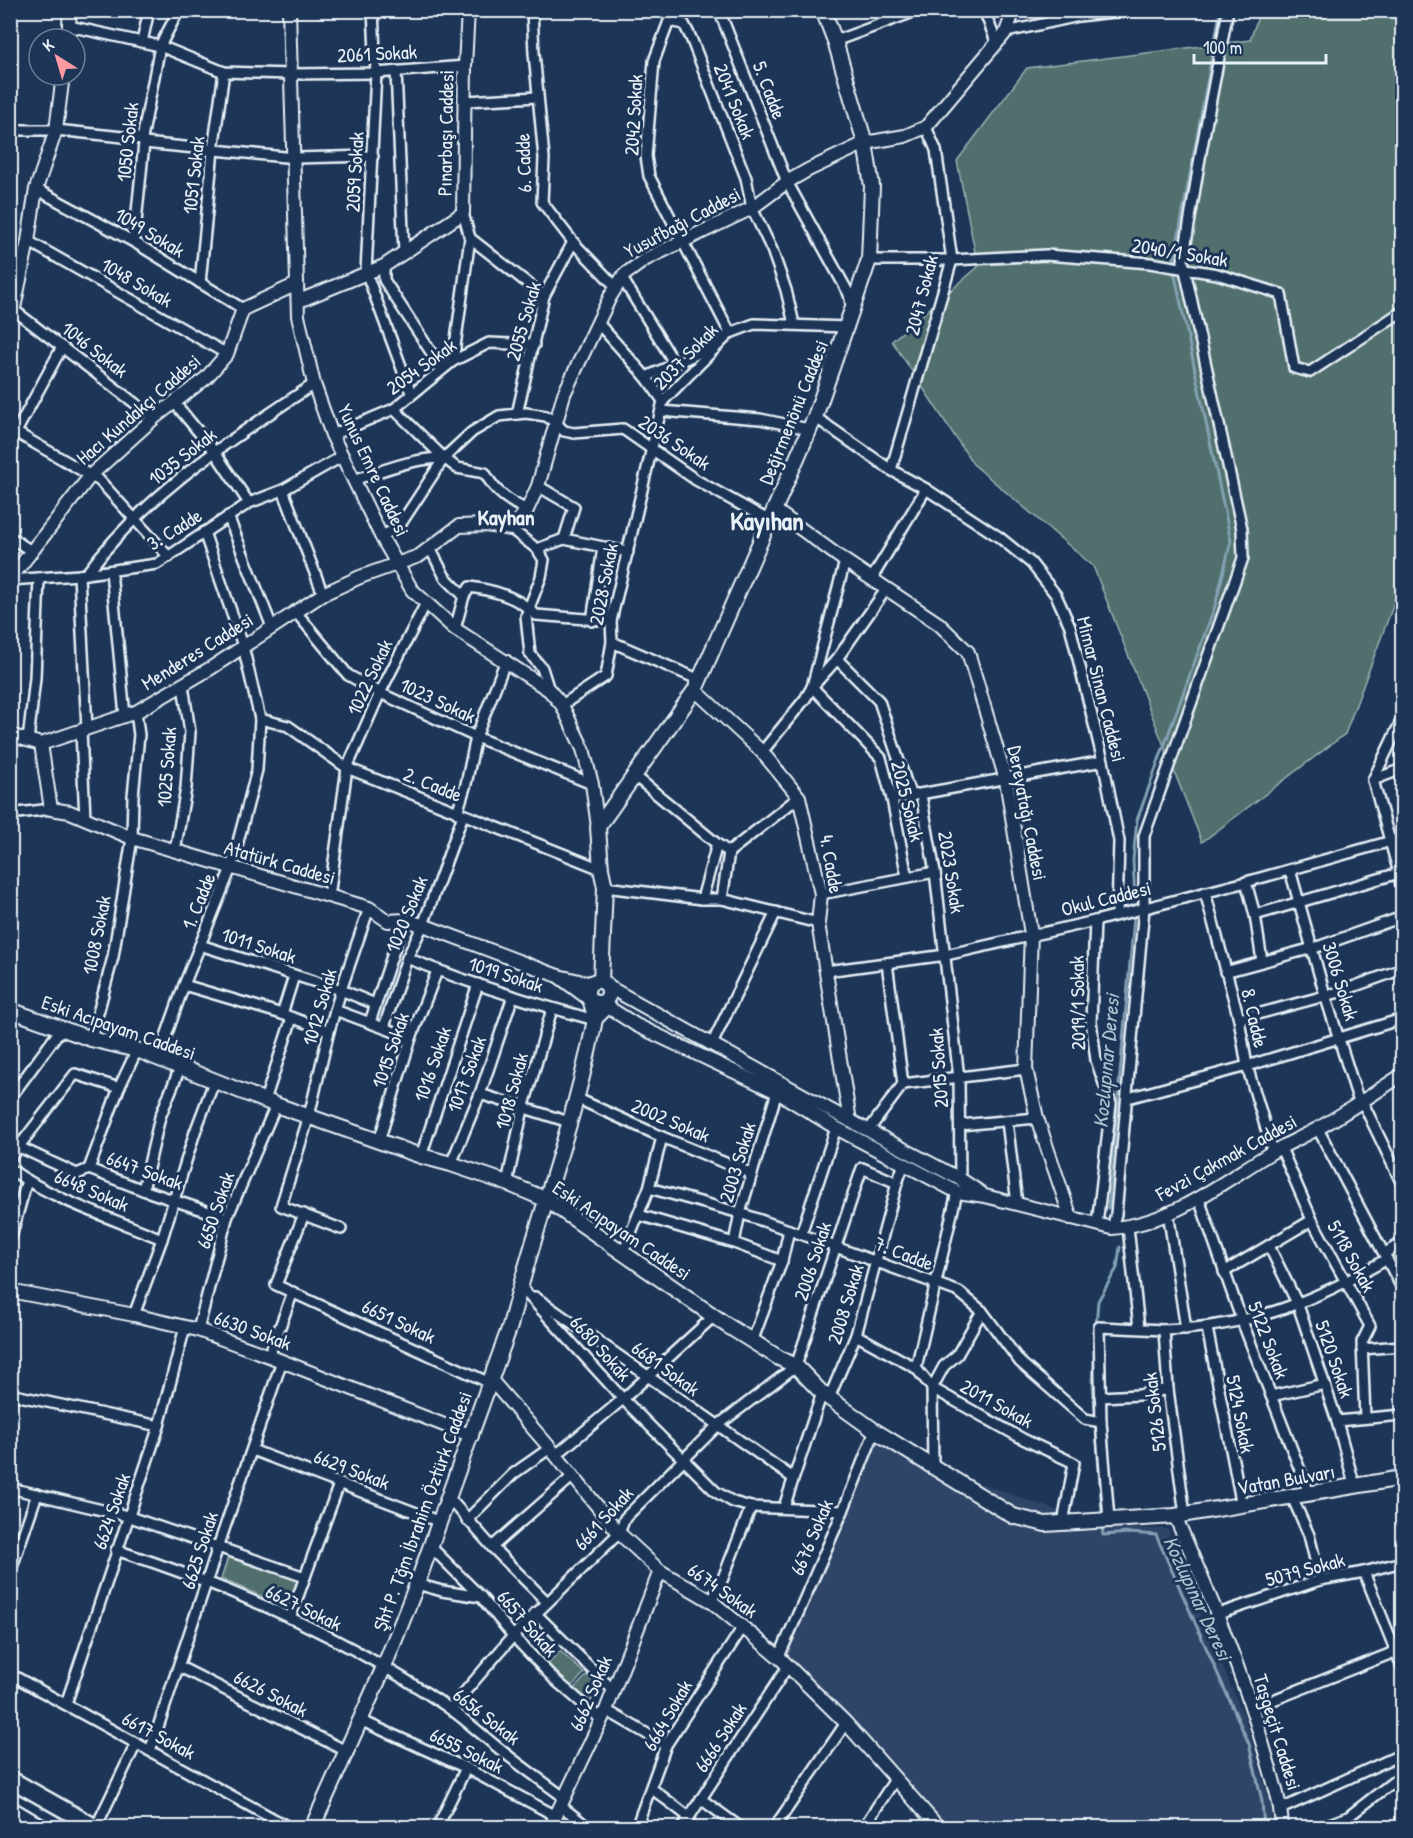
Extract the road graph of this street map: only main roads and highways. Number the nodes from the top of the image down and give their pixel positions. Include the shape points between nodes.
1 (824, 10) edge
2 (598, 827) joint
3 (10, 1010) edge
4 (547, 1200) junction
5 (1402, 1478) edge
6 (1180, 1515) joint
7 (10, 1779) edge
8 (10, 1809) edge
9 (42, 1827) edge
10 (96, 1827) edge
11 (312, 1827) edge

1 - 2 main road, Değirmenönü Caddesi via 865,143 872,186 869,260 812,423 698,685
2 - 4 main road, Şht P. Tğm İbrahim Öztürk Caddesi via 605,887 600,981 587,990 598,1003
3 - 4 main road, Eski Acıpayam Caddesi via 91,1039 137,1050 214,1082
4 - 6 main road, Eski Acıpayam Caddesi via 752,1342 796,1366 826,1395 875,1431 1012,1516 1063,1524
4 - 11 main road, Şht P. Tğm İbrahim Öztürk Caddesi via 510,1326 417,1584
5 - 6 main road, Vatan Bulvarı
7 - 10 main road
8 - 9 main road

